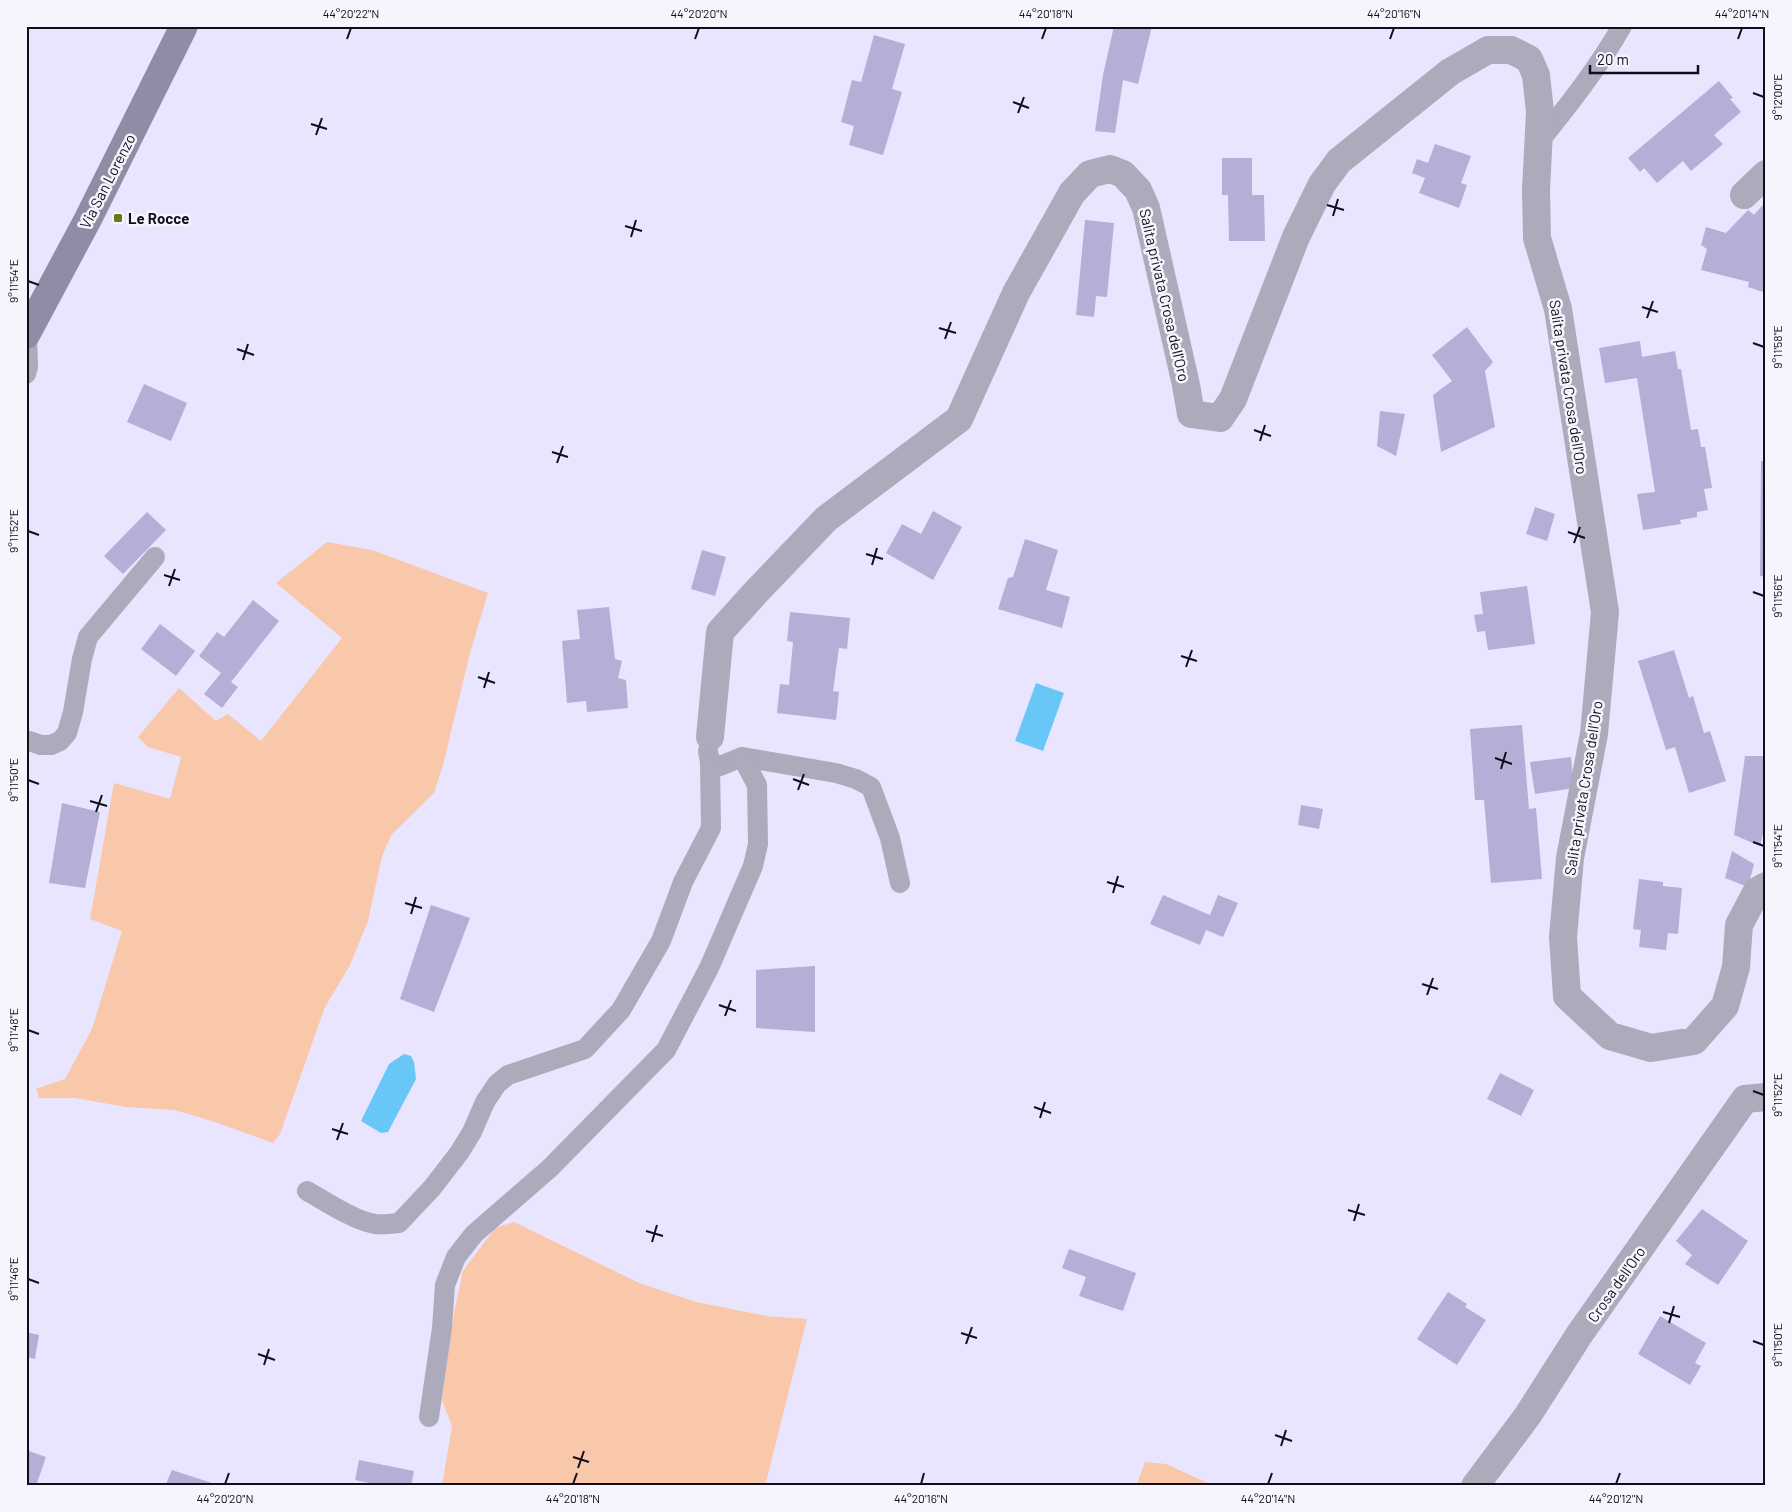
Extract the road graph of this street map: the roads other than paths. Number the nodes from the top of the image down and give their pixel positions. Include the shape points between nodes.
1 (184, 26) edge
2 (1622, 26) edge
3 (1538, 143) junction
4 (1766, 174) edge
5 (1744, 195) dead end
6 (27, 334) edge
7 (26, 374) edge
8 (155, 557) dead end
9 (26, 740) edge
10 (710, 749) junction
11 (742, 757) junction
12 (900, 883) dead end
13 (1766, 886) edge
14 (1766, 1097) edge
15 (307, 1191) dead end
16 (429, 1417) dead end
17 (1475, 1486) edge

1 - 6 main road, Via San Lorenzo
2 - 3 lane via 1579,92
3 - 10 street, Salita privata Crosa dell'Oro via 1540,112 1536,74 1529,59 1511,50 1488,50 1450,72 1339,160 1322,184 1296,237 1233,398 1220,418 1191,414 1146,208 1138,190 1123,174 1110,168 1090,174 1072,193 1024,277 959,419 826,519 720,632
3 - 13 street, Salita privata Crosa dell'Oro via 1536,238 1558,309 1605,612 1594,734 1570,858 1563,937 1567,996 1610,1036 1651,1048 1694,1041 1725,1006 1736,967 1739,925 1758,891
4 - 5 street
6 - 7 lane
8 - 9 lane via 88,638 67,733 51,745
10 - 11 lane via 720,766
10 - 15 lane via 711,828 683,882 661,942 621,1010 591,1043 585,1049 508,1075 497,1084 459,1153 399,1223 373,1224
11 - 12 lane via 836,773 871,787 890,838
11 - 16 lane via 757,785 758,844 753,866 708,968 666,1050 550,1168 474,1234 456,1258 445,1284
14 - 17 street, Crosa dell'Oro via 1745,1099 1579,1335 1528,1415

